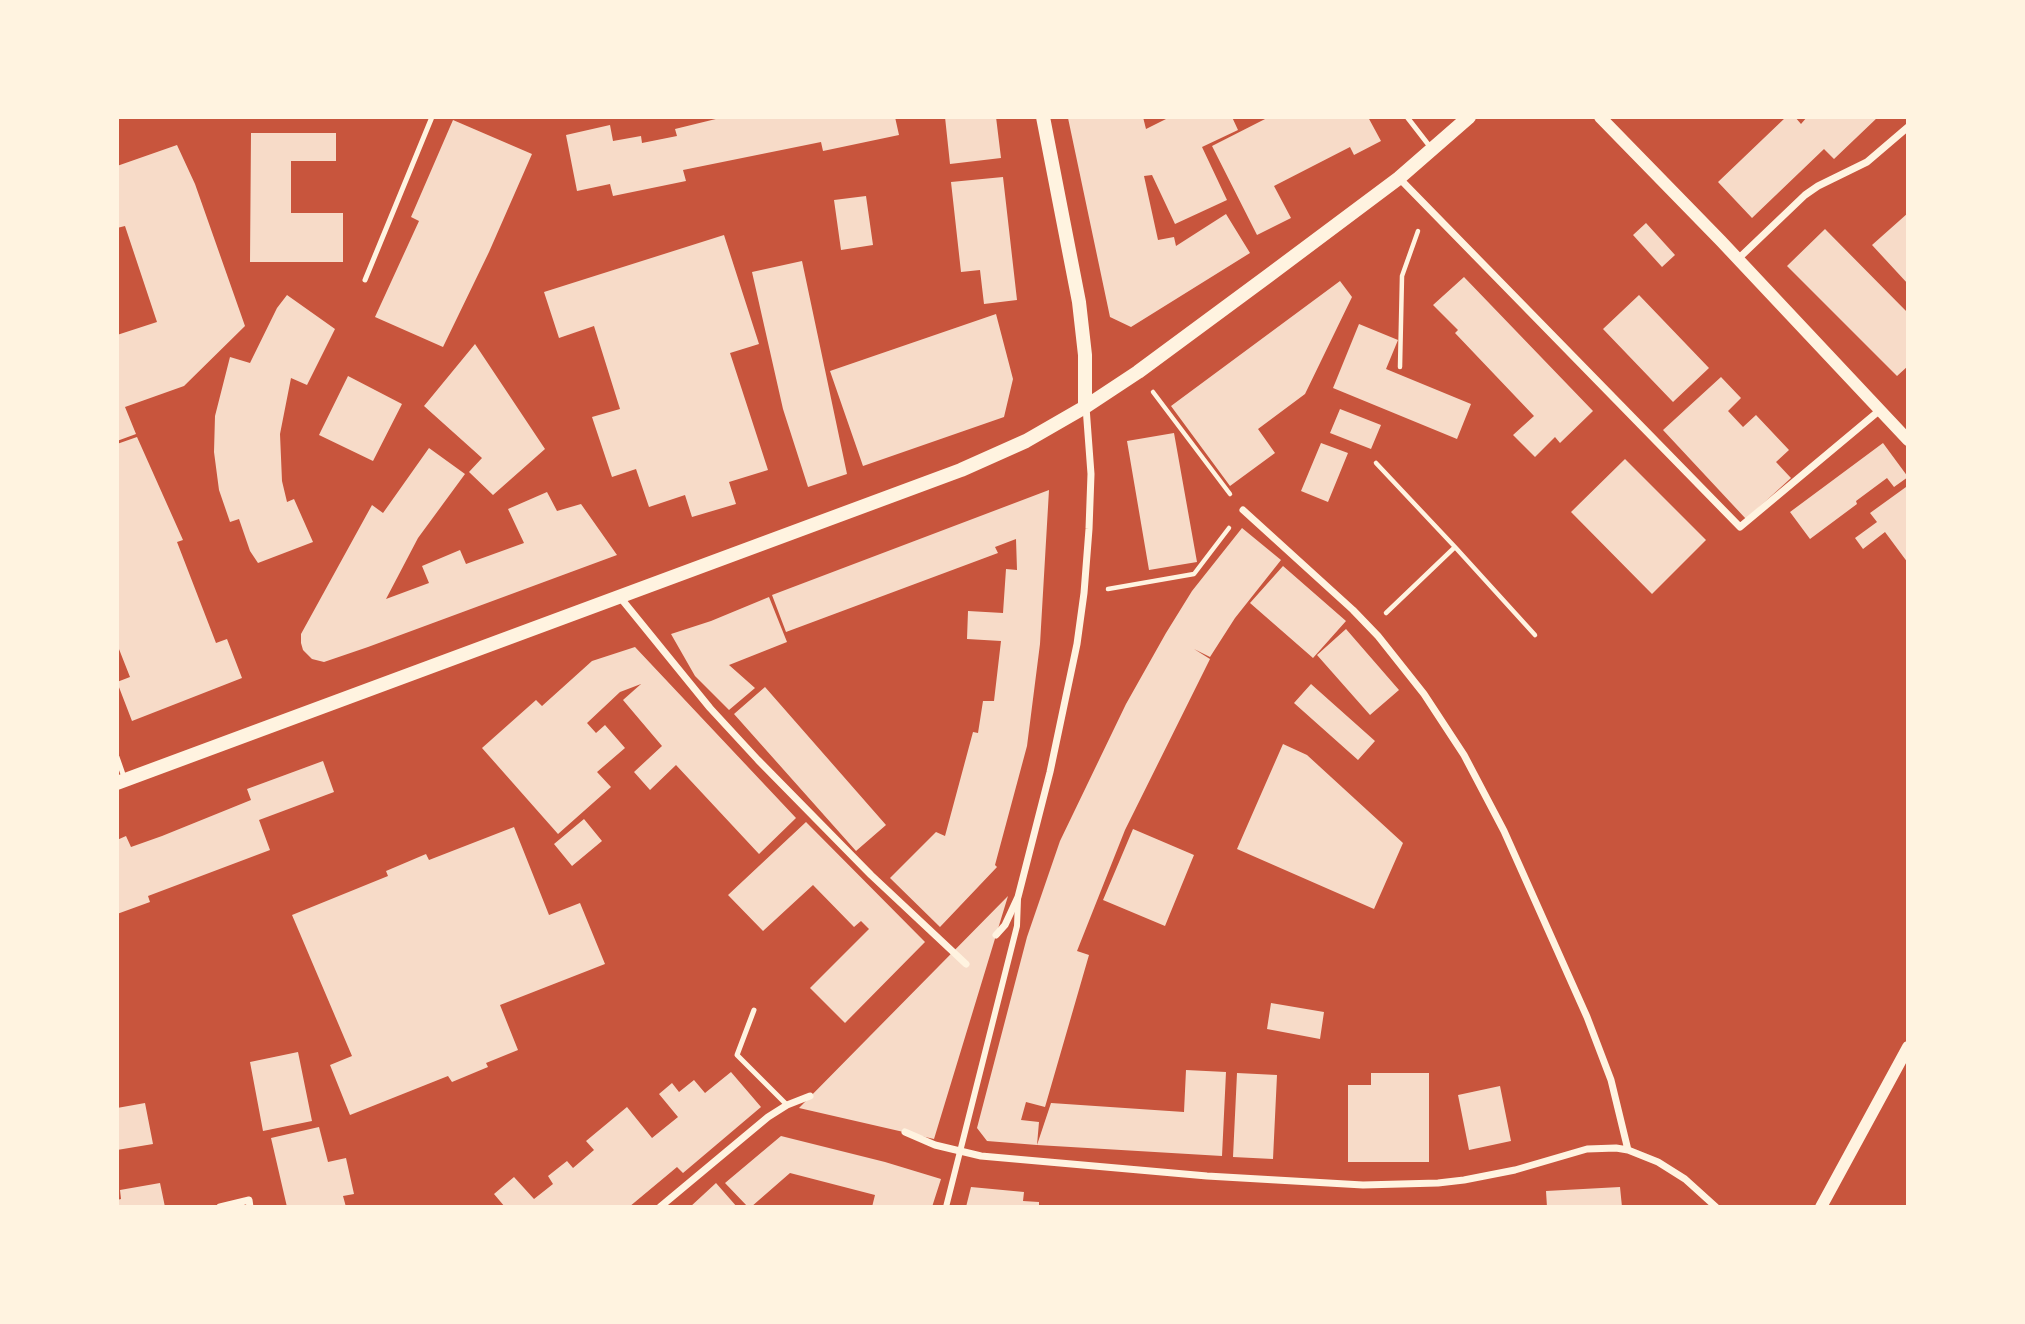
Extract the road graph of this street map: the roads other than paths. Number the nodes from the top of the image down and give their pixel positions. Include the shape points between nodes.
1 (432, 117) edge
2 (1043, 117) edge
3 (1407, 117) edge
4 (1469, 117) edge
5 (1600, 117) edge
6 (1908, 127) edge
7 (1432, 150) junction
8 (1399, 178) junction
9 (1738, 259) junction
10 (365, 280) dead end
11 (1086, 407) junction
12 (1881, 410) junction
13 (1908, 440) edge
14 (1243, 510) road end
15 (619, 596) junction
16 (117, 757) edge
17 (121, 782) edge
18 (1018, 897) junction
19 (996, 935) dead end
20 (966, 964) dead end
21 (754, 1010) dead end
22 (1908, 1047) edge
23 (810, 1096) dead end
24 (787, 1105) junction
25 (905, 1132) dead end
26 (1628, 1150) junction
27 (960, 1152) junction
28 (220, 1207) edge
29 (250, 1207) edge
30 (660, 1207) edge
31 (946, 1207) edge
32 (1716, 1207) edge
33 (1821, 1207) edge

1 - 10 lane
2 - 11 main road via 1079,302
3 - 7 lane
4 - 7 main road
5 - 9 street
6 - 9 street via 1867,162 1805,195
7 - 8 main road
8 - 11 main road
8 - 12 street via 1740,527
9 - 12 street
11 - 15 main road via 961,470
11 - 18 street via 1091,474 1084,593 1053,760
12 - 13 street
14 - 26 street via 1370,628 1402,664 1464,755 1504,831 1604,1057
15 - 17 main road
15 - 20 street via 758,761
16 - 17 lane
18 - 19 street
18 - 27 street via 1017,926
21 - 24 lane via 737,1055
22 - 33 street
23 - 24 street
24 - 30 street
25 - 27 street
26 - 27 street via 1597,1147 1489,1176 1403,1185 1207,1177
26 - 32 street via 1671,1170
27 - 31 street
28 - 29 street via 249,1200

